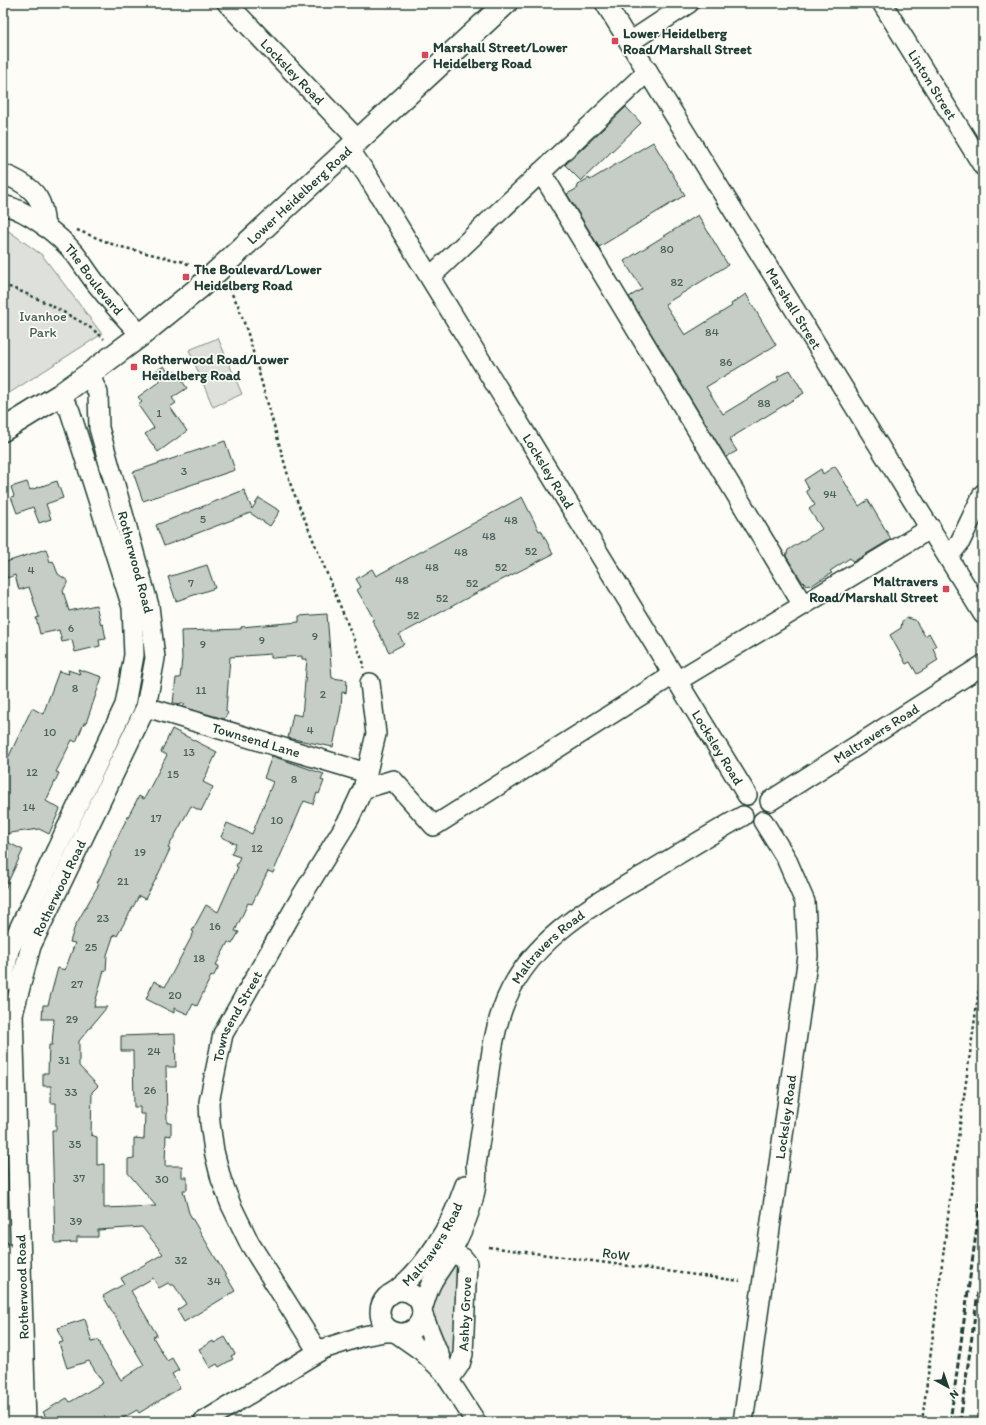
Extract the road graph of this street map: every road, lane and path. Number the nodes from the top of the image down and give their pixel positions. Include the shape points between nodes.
1 (227, 3) edge
2 (506, 3) edge
3 (605, 3) edge
4 (689, 3) edge
5 (882, 3) edge
6 (630, 42) junction
7 (648, 72) junction
8 (354, 144) junction
9 (983, 166) edge
10 (541, 172) junction
11 (3, 174) edge
12 (3, 205) edge
13 (52, 233) junction
14 (191, 266) dead end
15 (430, 277) junction
16 (3, 285) edge
17 (229, 289) dead end
18 (141, 335) junction
19 (119, 352) junction
20 (89, 374) junction
21 (60, 395) junction
22 (3, 430) edge
23 (983, 494) edge
24 (930, 528) junction
25 (948, 557) junction
26 (803, 605) junction
27 (983, 614) edge
28 (983, 665) edge
29 (367, 676) joint
30 (675, 678) junction
31 (146, 707) junction
32 (365, 780) junction
33 (747, 795) junction
34 (770, 801) junction
35 (742, 816) junction
36 (763, 821) junction
37 (983, 961) edge
38 (3, 982) edge
39 (8, 1014) edge
40 (476, 1164) junction
41 (12, 1244) edge
42 (489, 1247) dead end
43 (3, 1252) edge
44 (451, 1252) junction
45 (740, 1281) dead end
46 (386, 1299) junction
47 (422, 1312) junction
48 (394, 1332) junction
49 (320, 1350) junction
50 (446, 1375) junction
51 (8, 1422) edge
52 (26, 1422) edge
53 (203, 1422) edge
54 (476, 1422) edge
55 (742, 1422) edge
56 (922, 1422) edge

1 - 8 street, Locksley Road
2 - 8 main road, Lower Heidelberg Road
3 - 6 street, Marshall Street
4 - 6 street
5 - 9 street, Linton Street
6 - 7 street, Marshall Street
7 - 10 street
7 - 24 street, Marshall Street
8 - 15 street, Locksley Road via 367,175
8 - 18 main road, Lower Heidelberg Road via 204,282
10 - 15 street
10 - 26 street
11 - 13 street via 31,189 38,198
12 - 13 street, The Boulevard via 15,208
13 - 14 path via 75,230 116,246 184,262
13 - 18 street, The Boulevard via 74,254
15 - 30 street, Locksley Road
16 - 19 path via 57,308 97,331
17 - 29 path via 238,305 248,334 291,486
18 - 19 main road, Lower Heidelberg Road
19 - 20 main road, Lower Heidelberg Road
20 - 21 main road, Lower Heidelberg Road
20 - 31 street, Rotherwood Road via 98,393 99,428 149,606 155,658
21 - 22 main road, Lower Heidelberg Road
21 - 38 street, Rotherwood Road via 70,411 132,607 134,655 125,705 9,950
23 - 25 street via 958,545
24 - 25 street, Marshall Street
24 - 26 street
25 - 27 street, Marshall Street
26 - 30 street
28 - 34 street, Maltravers Road
29 - 32 street, Townsend Street via 376,734
30 - 32 street via 434,826 393,780
30 - 33 street, Locksley Road
31 - 32 street, Townsend Lane
31 - 39 street, Rotherwood Road via 31,946
32 - 49 street, Townsend Street via 349,820 301,897 223,1034 209,1102 214,1151 231,1205 250,1244
33 - 34 street via 752,792 762,793
33 - 35 street via 741,802
34 - 36 street via 771,810
35 - 36 street via 752,823
35 - 40 street, Maltravers Road via 599,901 561,928 527,963 510,991 497,1028
36 - 55 street, Locksley Road via 786,858 804,902 808,956
37 - 56 path
39 - 41 street, Rotherwood Road
40 - 44 street, Maltravers Road via 474,1195
40 - 46 street, Maltravers Road via 469,1173 445,1231 407,1281
41 - 52 street, Rotherwood Road
42 - 45 path, RoW
43 - 51 street, Rotherwood Road
44 - 47 street, Maltravers Road via 431,1284
44 - 50 street, Ashby Grove via 464,1258 467,1263 463,1354 460,1364
46 - 47 street via 397,1292 409,1293 418,1299
46 - 48 street via 380,1310 382,1321
46 - 49 street, Maltravers Road via 367,1321 340,1333
47 - 48 street via 421,1320 414,1329 405,1333
47 - 50 street, Ashby Grove
48 - 49 street, Maltravers Road via 363,1336
48 - 50 street, Ashby Grove via 422,1351
49 - 53 street, Maltravers Road
50 - 54 street, Ashby Grove

